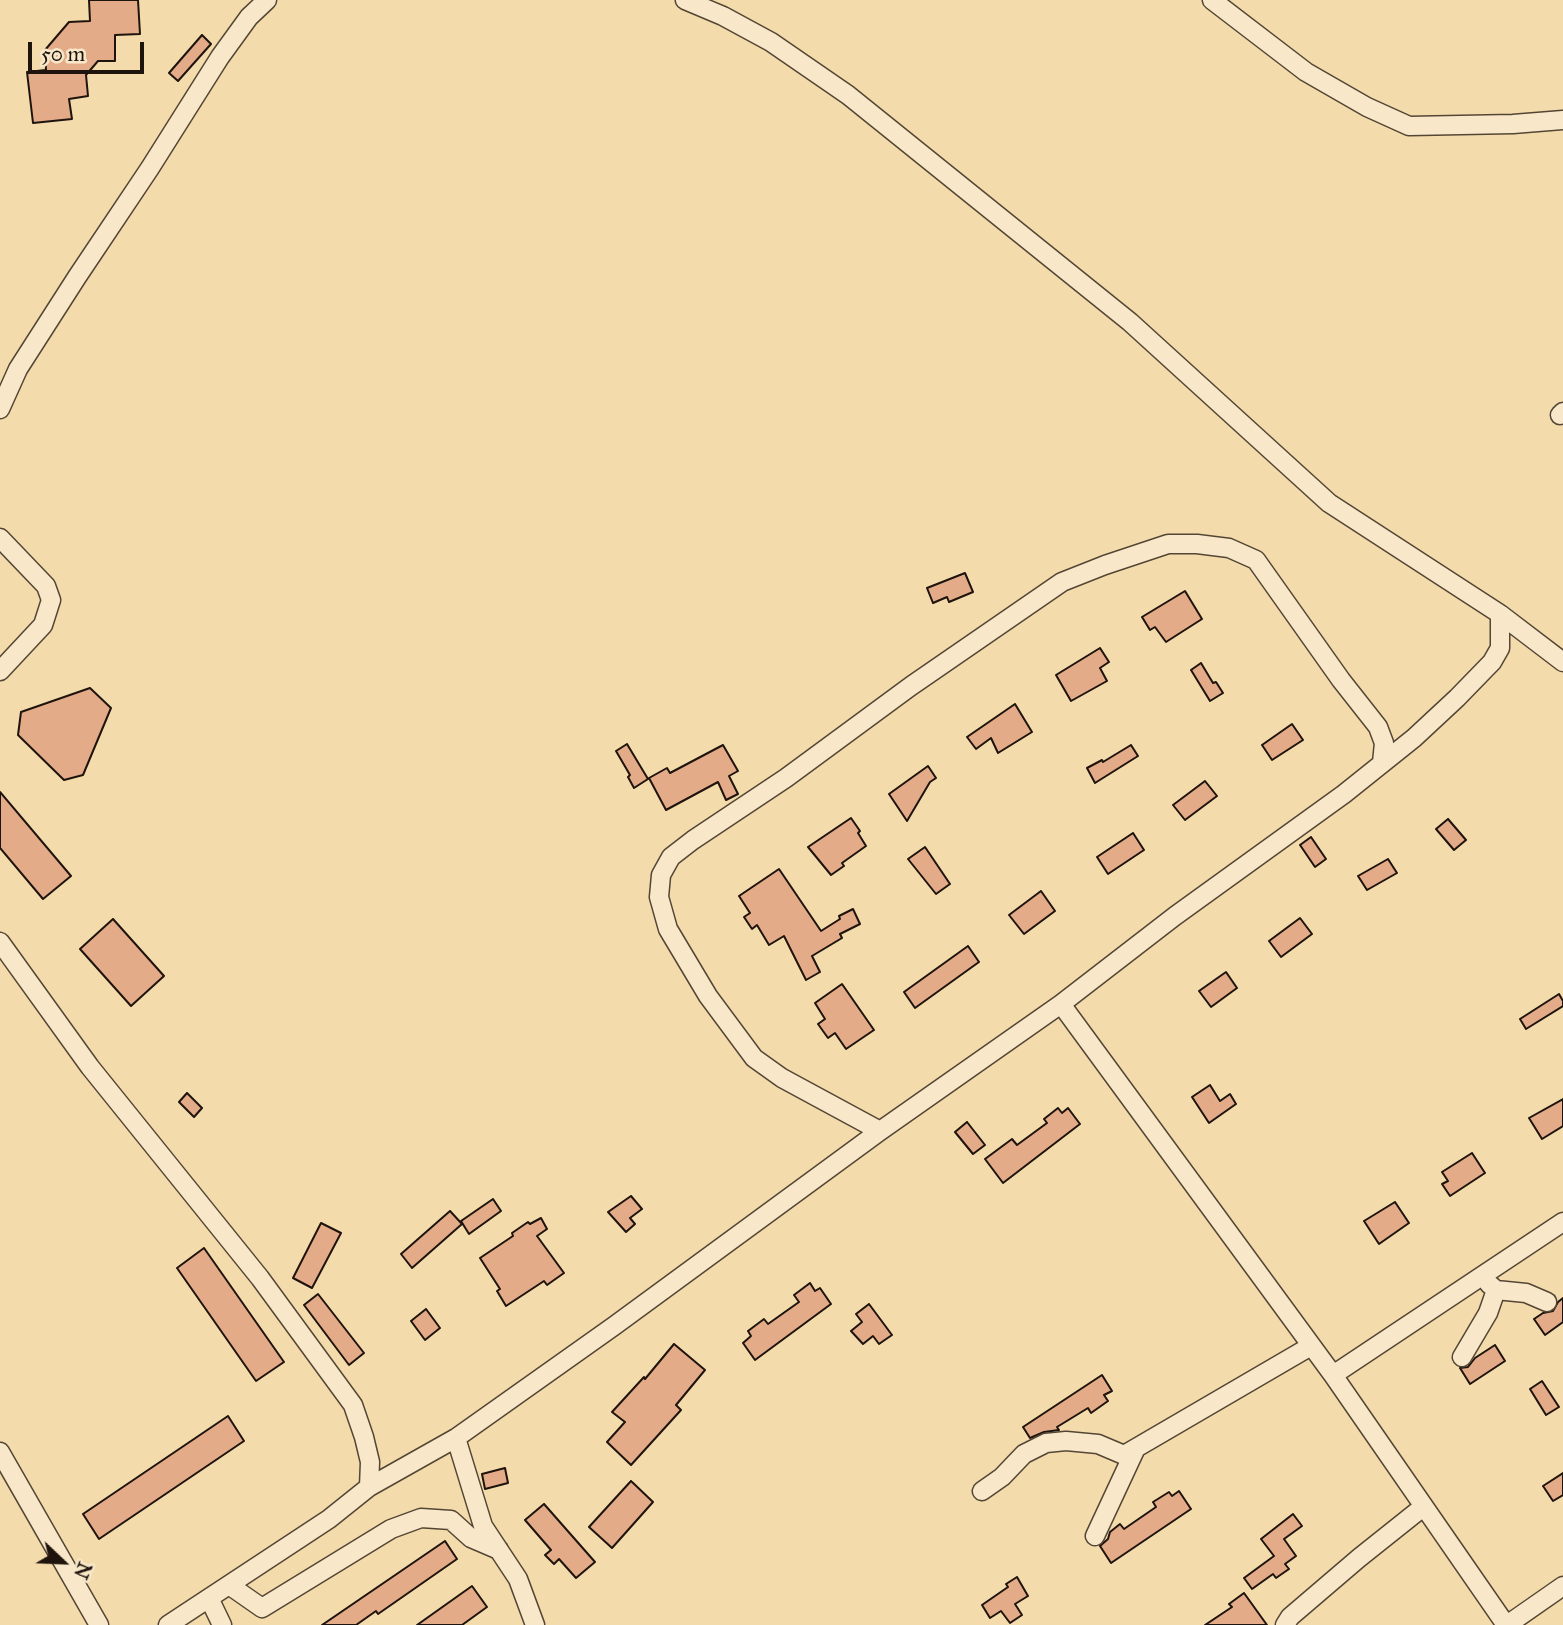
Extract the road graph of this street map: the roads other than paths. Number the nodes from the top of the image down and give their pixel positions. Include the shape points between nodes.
1 (267, 0) edge
2 (685, 0) edge
3 (1212, 0) edge
4 (1563, 120) edge
5 (0, 409) edge
6 (0, 538) edge
7 (1500, 614) junction
8 (1563, 662) edge
9 (0, 671) edge
10 (1382, 762) junction
11 (0, 942) edge
12 (1061, 1004) junction
13 (880, 1131) junction
14 (1563, 1222) edge
15 (1481, 1277) junction
16 (1496, 1290) junction
17 (1547, 1302) dead end
18 (1311, 1346) junction
19 (1462, 1357) dead end
20 (1333, 1375) junction
21 (456, 1438) junction
22 (1136, 1448) junction
23 (0, 1452) edge
24 (369, 1488) junction
25 (982, 1491) dead end
26 (1423, 1507) junction
27 (1095, 1536) dead end
28 (499, 1550) junction
29 (229, 1585) junction
30 (1563, 1586) edge
31 (209, 1598) junction
32 (99, 1625) edge
33 (168, 1625) edge
34 (222, 1625) edge
35 (535, 1625) edge
36 (1285, 1625) edge
37 (1507, 1625) edge

1 - 5 street via 220,57 77,276 18,369
2 - 7 street via 771,42 848,95 1129,323 1329,503
3 - 4 street via 1306,72 1409,126
6 - 9 street via 46,586 51,600 43,625
7 - 8 street
7 - 10 street via 1500,648 1492,662
10 - 12 street
10 - 13 street via 1384,743 1378,727 1255,559 1229,548 1168,544 1062,582 693,840 666,866 659,897 668,929 708,996 754,1058 782,1079
11 - 24 street via 90,1067 260,1278 353,1405 370,1462
12 - 13 street
12 - 18 street
13 - 21 street
14 - 15 street
15 - 16 street
15 - 20 street
16 - 17 street via 1526,1293
16 - 19 street
18 - 20 street
18 - 22 street
20 - 26 street
21 - 24 street
21 - 28 street via 482,1526
22 - 25 street via 1124,1455 1098,1444 1046,1443 1024,1454
22 - 27 street
23 - 32 street
24 - 29 street
26 - 36 street
26 - 37 street
28 - 29 street via 471,1538 451,1520 421,1518 391,1529 262,1608
28 - 35 street via 518,1580
29 - 31 street
30 - 37 street
31 - 33 street
31 - 34 street

